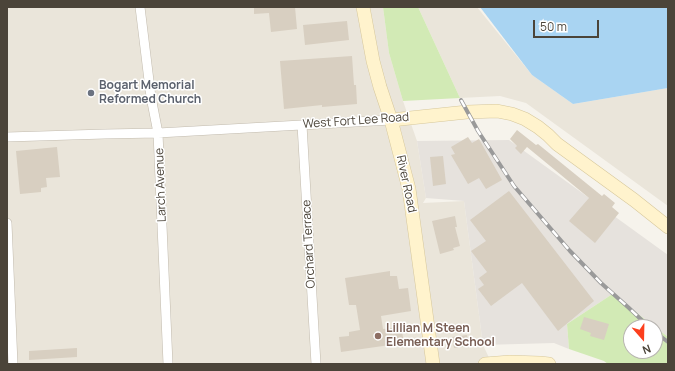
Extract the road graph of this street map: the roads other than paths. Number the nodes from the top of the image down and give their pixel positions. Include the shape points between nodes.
1 (140, 7) edge
2 (363, 7) edge
3 (391, 120) junction
4 (302, 125) junction
5 (158, 133) junction
6 (7, 137) edge
7 (7, 223) edge
8 (668, 227) edge
9 (13, 364) edge
10 (168, 364) edge
11 (316, 364) edge
12 (433, 364) edge
13 (485, 364) edge
14 (549, 364) edge

1 - 5 street, Larch Avenue
2 - 3 main road, River Road via 373,61
3 - 4 street, West Fort Lee Road
3 - 8 main road, West Fort Lee Road via 497,111 525,119
3 - 12 main road, River Road via 409,189
4 - 5 street, West Fort Lee Road
4 - 11 street, Orchard Terrace
5 - 6 street, West Fort Lee Road
5 - 10 street, Larch Avenue
7 - 9 street
13 - 14 main road

